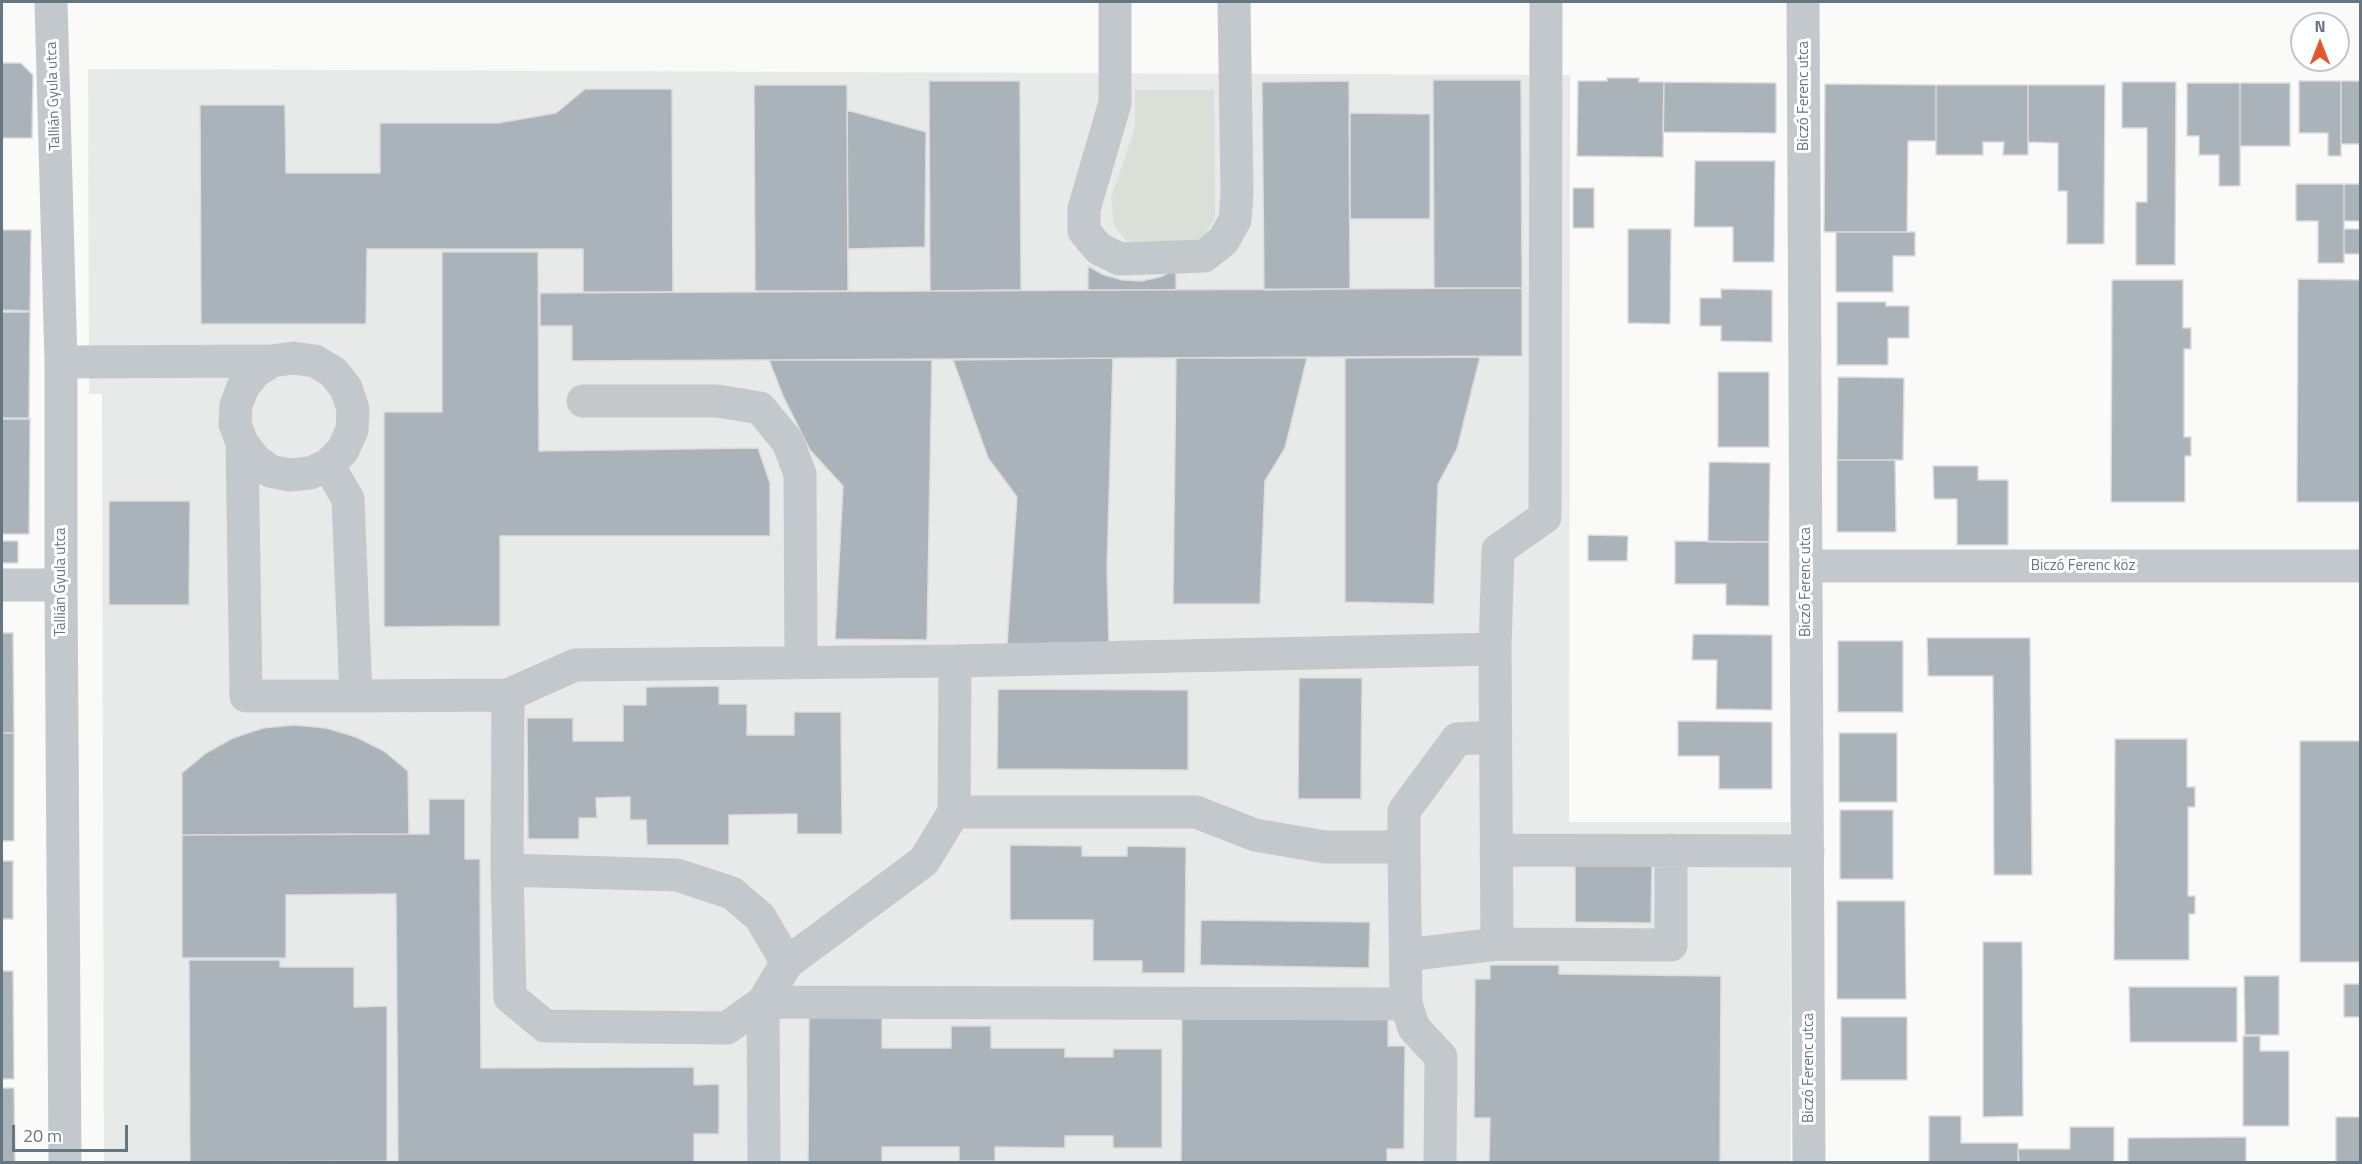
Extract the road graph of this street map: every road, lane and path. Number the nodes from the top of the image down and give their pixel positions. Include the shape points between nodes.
1 (51, 2) edge
2 (1115, 2) edge
3 (1234, 2) edge
4 (1546, 2) edge
5 (1803, 2) edge
6 (62, 362) junction
7 (272, 362) junction
8 (583, 401) dead end
9 (242, 443) junction
10 (328, 465) junction
11 (1806, 566) junction
12 (2361, 566) edge
13 (2, 585) edge
14 (61, 585) junction
15 (1495, 649) junction
16 (955, 661) junction
17 (801, 662) junction
18 (508, 695) junction
19 (356, 696) junction
20 (1495, 737) junction
21 (954, 812) junction
22 (1404, 847) junction
23 (1496, 850) junction
24 (1671, 850) junction
25 (1808, 851) junction
26 (507, 870) junction
27 (1497, 944) junction
28 (1406, 955) junction
29 (787, 963) junction
30 (763, 1002) junction
31 (1406, 1004) junction
32 (65, 1162) edge
33 (764, 1162) edge
34 (1440, 1162) edge
35 (1809, 1162) edge

1 - 6 street, Tallián Gyula utca
2 - 3 street via 1115,103 1084,209 1083,231 1099,249 1120,259 1204,256 1223,241 1235,220
4 - 15 street via 1545,517 1498,550
5 - 11 street, Biczó Ferenc utca
6 - 7 street
6 - 14 street, Tallián Gyula utca
7 - 9 street via 255,372 236,405 235,424
7 - 10 street via 293,358 315,361 333,372 346,388 353,409 352,430 343,450
8 - 17 street via 717,401 760,408 788,442 800,474
9 - 10 street via 270,471 310,473
9 - 19 street via 246,696
10 - 19 street via 348,499
11 - 12 street, Biczó Ferenc köz
11 - 25 street, Biczó Ferenc utca
13 - 14 street
14 - 32 street, Tallián Gyula utca
15 - 16 street
15 - 20 street
16 - 17 street
16 - 21 street
17 - 18 street via 575,665
18 - 19 street
18 - 26 street
20 - 22 street via 1457,739 1404,811
20 - 23 street
21 - 22 street via 1196,812 1255,835 1324,847
21 - 29 street via 924,861
22 - 28 street
23 - 24 street
23 - 27 street
24 - 25 street
24 - 27 street via 1671,945
25 - 35 street, Biczó Ferenc utca
26 - 29 street via 676,875 732,893 760,916
26 - 30 street via 510,998 545,1026 727,1028
27 - 28 street
28 - 31 street
29 - 30 street
30 - 31 street
30 - 33 street
31 - 34 street via 1414,1028 1441,1057

